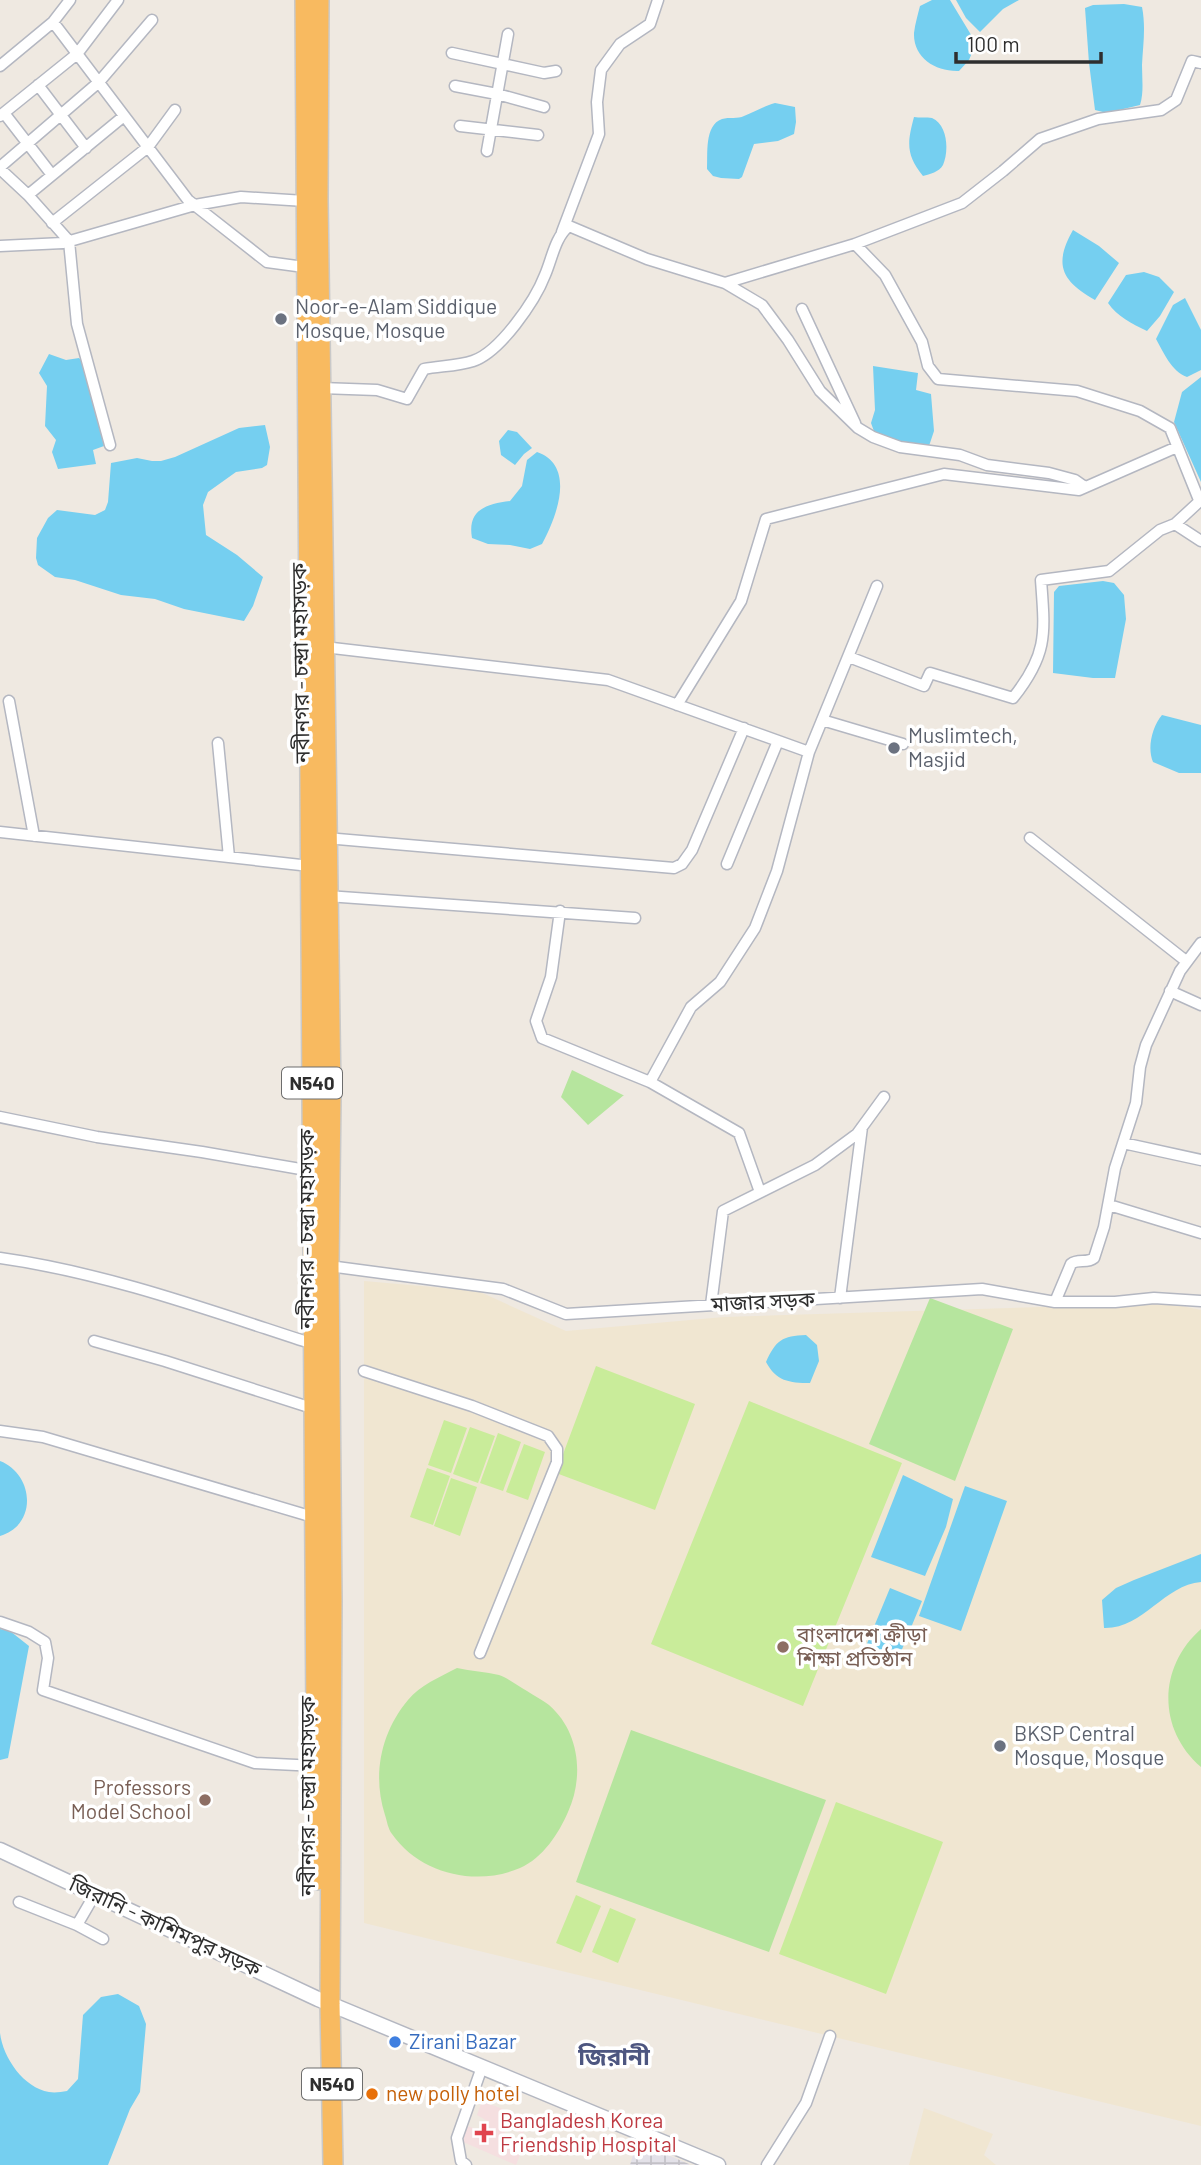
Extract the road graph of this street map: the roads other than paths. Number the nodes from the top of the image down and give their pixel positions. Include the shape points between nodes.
1 (70, 0) edge
2 (118, 0) edge
3 (305, 0) edge
4 (319, 0) edge
5 (658, 0) edge
6 (152, 20) dead end
7 (53, 22) junction
8 (508, 34) dead end
9 (452, 53) dead end
10 (77, 54) junction
11 (1201, 63) edge
12 (503, 64) junction
13 (0, 66) edge
14 (556, 71) dead end
15 (99, 82) junction
16 (38, 85) junction
17 (455, 86) dead end
18 (497, 94) junction
19 (544, 107) dead end
20 (175, 110) dead end
21 (2, 115) edge
22 (61, 116) junction
23 (124, 116) junction
24 (460, 126) dead end
25 (491, 128) junction
26 (538, 135) dead end
27 (28, 144) junction
28 (86, 148) junction
29 (148, 148) junction
30 (487, 151) dead end
31 (0, 168) edge
32 (52, 175) junction
33 (28, 195) junction
34 (305, 201) junction
35 (195, 205) junction
36 (52, 223) junction
37 (562, 232) junction
38 (69, 241) junction
39 (855, 244) junction
40 (0, 246) edge
41 (304, 267) junction
42 (725, 284) junction
43 (802, 309) dead end
44 (321, 388) junction
45 (858, 428) junction
46 (110, 445) dead end
47 (1177, 447) junction
48 (1085, 487) junction
49 (1200, 500) edge
50 (1175, 524) junction
51 (1201, 541) edge
52 (877, 586) dead end
53 (324, 647) junction
54 (849, 657) junction
55 (9, 701) dead end
56 (677, 705) junction
57 (822, 720) junction
58 (744, 729) junction
59 (778, 741) junction
60 (218, 743) dead end
61 (903, 744) dead end
62 (809, 752) junction
63 (0, 832) edge
64 (34, 836) junction
65 (326, 838) junction
66 (1030, 838) dead end
67 (229, 857) junction
68 (727, 864) dead end
69 (310, 866) junction
70 (327, 896) junction
71 (560, 911) junction
72 (635, 918) dead end
73 (1201, 943) edge
74 (1186, 961) junction
75 (1170, 991) junction
76 (1201, 1005) edge
77 (650, 1082) junction
78 (884, 1097) dead end
79 (0, 1117) edge
80 (863, 1126) junction
81 (1123, 1143) junction
82 (1201, 1160) edge
83 (312, 1171) junction
84 (760, 1192) junction
85 (1109, 1205) junction
86 (1201, 1233) edge
87 (0, 1258) edge
88 (329, 1266) junction
89 (840, 1297) junction
90 (1201, 1301) edge
91 (1055, 1302) junction
92 (711, 1305) junction
93 (94, 1341) dead end
94 (313, 1344) junction
95 (364, 1371) dead end
96 (315, 1409) junction
97 (0, 1431) edge
98 (313, 1517) junction
99 (0, 1622) edge
100 (480, 1653) dead end
101 (317, 1766) junction
102 (0, 1850) edge
103 (95, 1895) junction
104 (19, 1902) dead end
105 (77, 1925) junction
106 (103, 1939) dead end
107 (324, 2001) junction
108 (830, 2036) dead end
109 (482, 2067) junction
110 (321, 2165) edge
111 (333, 2165) edge
112 (466, 2165) edge
113 (718, 2165) edge
114 (767, 2165) edge

1 - 7 street
2 - 10 street
3 - 34 highway, নবীনগর - চন্দ্রা মহাসড়ক / N540
4 - 44 highway, নবীনগর - চন্দ্রা মহাসড়ক / N540
5 - 37 street via 650,24 620,44 601,70 599,134
6 - 15 street
7 - 10 street
7 - 13 street
8 - 12 street
9 - 12 street
10 - 15 street
10 - 16 street
11 - 39 street via 1192,61 1176,100 1161,110 1098,119 1040,139 962,203
12 - 14 street via 544,73
12 - 18 street
15 - 22 street
15 - 23 street
16 - 21 street
16 - 22 street
17 - 18 street
18 - 19 street
18 - 25 street
20 - 29 street
21 - 27 street
22 - 27 street
22 - 28 street
23 - 28 street
23 - 29 street
24 - 25 street
25 - 26 street
25 - 30 street
27 - 31 street
27 - 32 street
28 - 32 street
29 - 35 street
29 - 36 street
31 - 33 street
32 - 33 street
33 - 36 street
34 - 35 street via 241,197
34 - 41 highway, নবীনগর - চন্দ্রা মহাসড়ক / N540
35 - 38 street
35 - 41 street via 267,262
36 - 38 street
37 - 42 street via 569,226 647,259
37 - 44 street via 530,304 501,341 474,361 424,369 407,399 377,390
38 - 40 street
38 - 46 street via 77,324
39 - 42 street
39 - 47 street via 885,275 938,379 1077,391 1140,411 1170,428
41 - 69 highway, নবীনগর - চন্দ্রা মহাসড়ক / N540
42 - 45 street via 762,305 820,391
43 - 45 street
44 - 53 highway, নবীনগর - চন্দ্রা মহাসড়ক / N540
45 - 48 street via 900,447 960,455 987,466 1049,472
47 - 48 street
47 - 49 street
48 - 56 street via 1079,490 944,474 766,519 741,601
49 - 50 street
50 - 51 street
50 - 54 street via 1160,530 1109,571 1041,580 1042,648 1030,676 1013,698 930,673 924,686
52 - 54 street
53 - 56 street via 608,680
53 - 65 highway, নবীনগর - চন্দ্রা মহাসড়ক / N540
54 - 57 street
55 - 64 street
56 - 58 street
57 - 61 street
57 - 62 street
58 - 59 street
58 - 65 street via 692,850 674,868
59 - 62 street
59 - 68 street
60 - 67 street
62 - 77 street via 777,871 755,928 720,982 691,1007
63 - 64 street
64 - 67 street
65 - 70 highway, নবীনগর - চন্দ্রা মহাসড়ক / N540
66 - 74 street
67 - 69 street
69 - 83 highway, নবীনগর - চন্দ্রা মহাসড়ক / N540
70 - 71 street
70 - 88 highway, নবীনগর - চন্দ্রা মহাসড়ক / N540
71 - 72 street
71 - 77 street via 551,977 536,1021 541,1038
73 - 74 street
74 - 75 street
75 - 76 street
75 - 81 street via 1142,1056 1136,1103
77 - 84 street via 739,1133
78 - 80 street
79 - 83 street
80 - 84 street via 815,1165
80 - 89 street
81 - 82 street
81 - 85 street
83 - 94 highway, নবীনগর - চন্দ্রা মহাসড়ক / N540
84 - 92 street via 723,1211
85 - 86 street
85 - 91 street via 1094,1258 1071,1264
87 - 94 street via 45,1264 144,1291
88 - 92 street, মাজার সড়ক via 503,1289 566,1314
88 - 107 highway, নবীনগর - চন্দ্রা মহাসড়ক / N540 via 332,1600
89 - 91 street, মাজার সড়ক via 982,1289
89 - 92 street, মাজার সড়ক
90 - 91 street, মাজার সড়ক via 1154,1297
93 - 96 street
94 - 96 highway, নবীনগর - চন্দ্রা মহাসড়ক / N540
95 - 100 street via 548,1436 556,1449 557,1462
96 - 98 highway, নবীনগর - চন্দ্রা মহাসড়ক / N540
97 - 98 street via 43,1437
98 - 101 highway, নবীনগর - চন্দ্রা মহাসড়ক / N540
99 - 101 street via 44,1642 48,1658 43,1690 255,1763
101 - 107 highway, নবীনগর - চন্দ্রা মহাসড়ক / N540
102 - 103 street, জিরানি - কাশিমপুর সড়ক
103 - 105 street
103 - 107 street, জিরানি - কাশিমপুর সড়ক
104 - 105 street
105 - 106 street
107 - 109 street, জিরানি - কাশিমপুর সড়ক
107 - 110 highway, নবীনগর - চন্দ্রা মহাসড়ক / N540
107 - 111 highway, নবীনগর - চন্দ্রা মহাসড়ক / N540
108 - 114 street via 806,2104
109 - 112 street via 457,2137 461,2161
109 - 113 street, জিরানি - কাশিমপুর সড়ক

